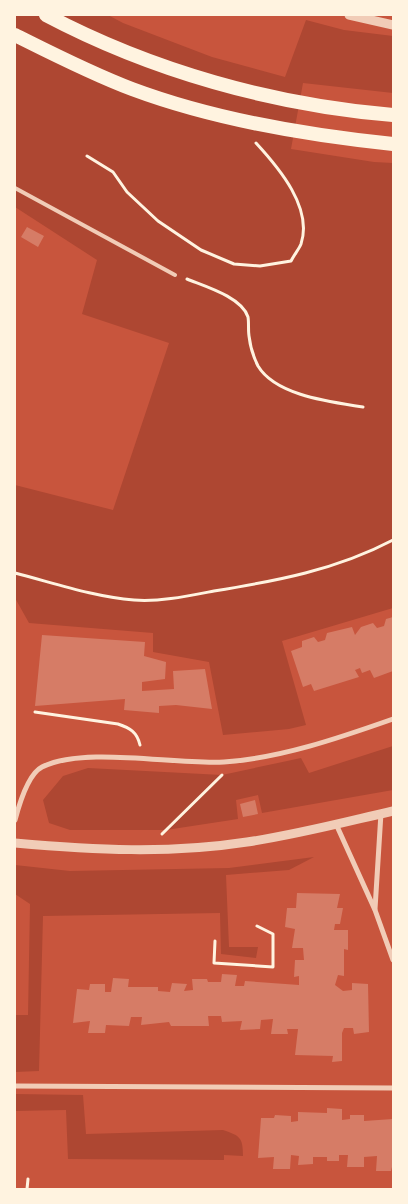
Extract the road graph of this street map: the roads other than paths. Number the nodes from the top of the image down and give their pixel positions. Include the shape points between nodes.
1 (46, 15) edge
2 (349, 15) edge
3 (393, 25) edge
4 (15, 34) edge
5 (393, 116) edge
6 (393, 144) edge
7 (15, 188) edge
8 (175, 274) road end
9 (393, 719) edge
10 (393, 810) edge
11 (381, 814) junction
12 (15, 820) edge
13 (336, 824) junction
14 (15, 843) edge
15 (374, 910) junction
16 (393, 960) edge
17 (15, 1086) edge
18 (393, 1088) edge

1 - 5 highway via 127,54 227,85 300,102
2 - 3 street
4 - 6 highway via 133,90 224,117
7 - 8 lane
9 - 12 street via 314,744 223,762 66,759 40,768 22,794
10 - 11 street
11 - 13 street
11 - 15 street
13 - 14 street via 247,842 145,850 93,850
13 - 15 street
15 - 16 street
17 - 18 street

